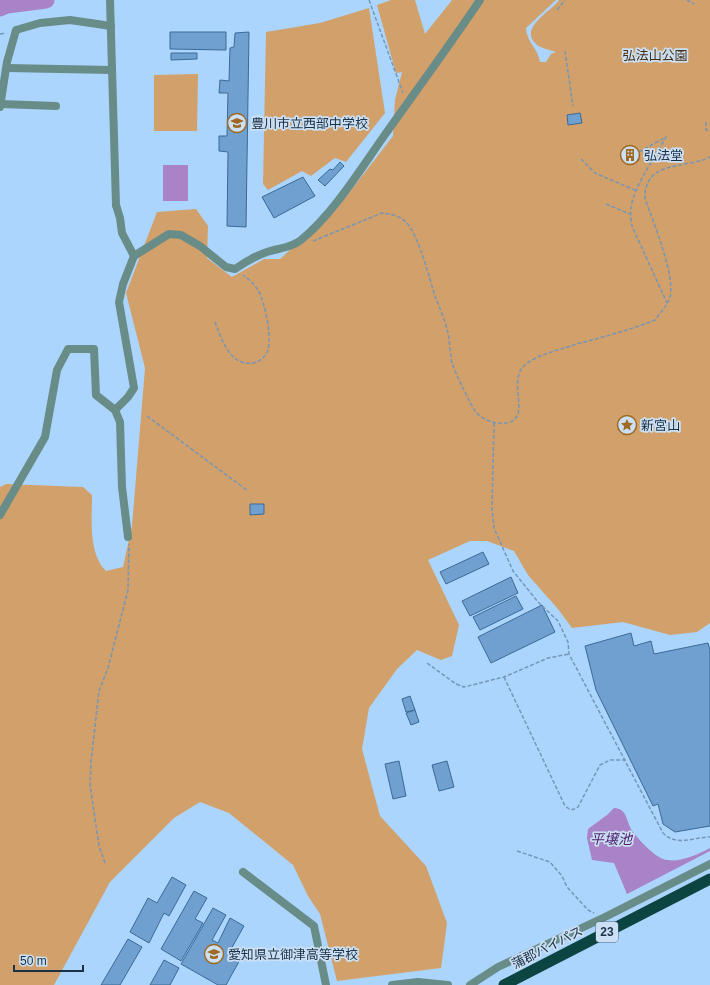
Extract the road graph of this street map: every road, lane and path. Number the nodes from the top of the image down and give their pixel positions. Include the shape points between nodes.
1 (110, 0) edge
2 (369, 0) edge
3 (480, 0) edge
4 (565, 0) edge
5 (687, 0) edge
6 (694, 4) dead end
7 (557, 10) dead end
8 (111, 24) junction
9 (565, 51) dead end
10 (7, 68) junction
11 (112, 70) junction
12 (408, 104) junction
13 (1, 106) edge
14 (56, 106) dead end
15 (573, 106) dead end
16 (706, 122) dead end
17 (710, 131) edge
18 (639, 152) dead end
19 (710, 157) edge
20 (581, 159) dead end
21 (637, 191) junction
22 (606, 204) dead end
23 (631, 214) junction
24 (311, 242) dead end
25 (134, 256) junction
26 (235, 268) junction
27 (667, 303) junction
28 (215, 322) dead end
29 (115, 410) junction
30 (147, 416) dead end
31 (494, 422) junction
32 (248, 491) dead end
33 (0, 515) edge
34 (128, 536) joint
35 (569, 654) junction
36 (427, 664) dead end
37 (504, 677) junction
38 (626, 760) junction
39 (710, 837) edge
40 (517, 851) dead end
41 (105, 863) dead end
42 (710, 864) edge
43 (243, 872) dead end
44 (710, 879) edge
45 (710, 885) edge
46 (603, 918) junction
47 (326, 985) edge
48 (392, 985) edge
49 (448, 985) edge
50 (470, 985) edge
51 (504, 985) edge
52 (518, 985) edge

1 - 8 street
2 - 12 path
3 - 12 street
4 - 7 path
5 - 6 path
8 - 10 street via 70,20 40,23 16,30
8 - 11 street
9 - 15 path
10 - 11 street
10 - 13 street
11 - 25 street via 116,205 122,233
12 - 26 street via 344,192 301,240
13 - 14 street
16 - 17 path via 706,130
18 - 21 path via 666,136
19 - 27 path via 663,169 647,181 645,198 672,288
20 - 21 path via 595,173
21 - 23 path via 631,206
22 - 23 path
23 - 27 path via 632,226
24 - 31 path via 382,213 392,214 405,221 414,236 448,333 452,364 460,383 474,411
25 - 26 street via 169,234 181,235 200,246 226,267
25 - 29 street via 119,302 134,388
26 - 28 path via 252,282 260,297 269,334 268,349 262,359 250,364 233,357 220,338
27 - 31 path via 655,320 545,354 527,363 517,374 519,412 510,422
29 - 33 street via 96,395 94,349 68,349 57,370 45,437
29 - 34 street via 120,422 122,487
30 - 32 path
31 - 35 path via 494,528 513,571 538,602 558,621 568,642
34 - 41 path via 128,590 108,668 99,691 91,769 90,785 99,846
35 - 37 path via 548,658
35 - 38 path
36 - 37 path via 464,687
37 - 38 path via 564,806 569,810 574,810 578,806 600,765 610,760
38 - 39 path via 668,837 679,841
40 - 46 path via 550,862 580,902
42 - 46 street
43 - 47 street via 314,926
44 - 51 highway, 蒲郡バイパス / 23
45 - 52 highway, 蒲郡バイパス / 23
46 - 50 street via 498,967
48 - 49 street via 418,982

